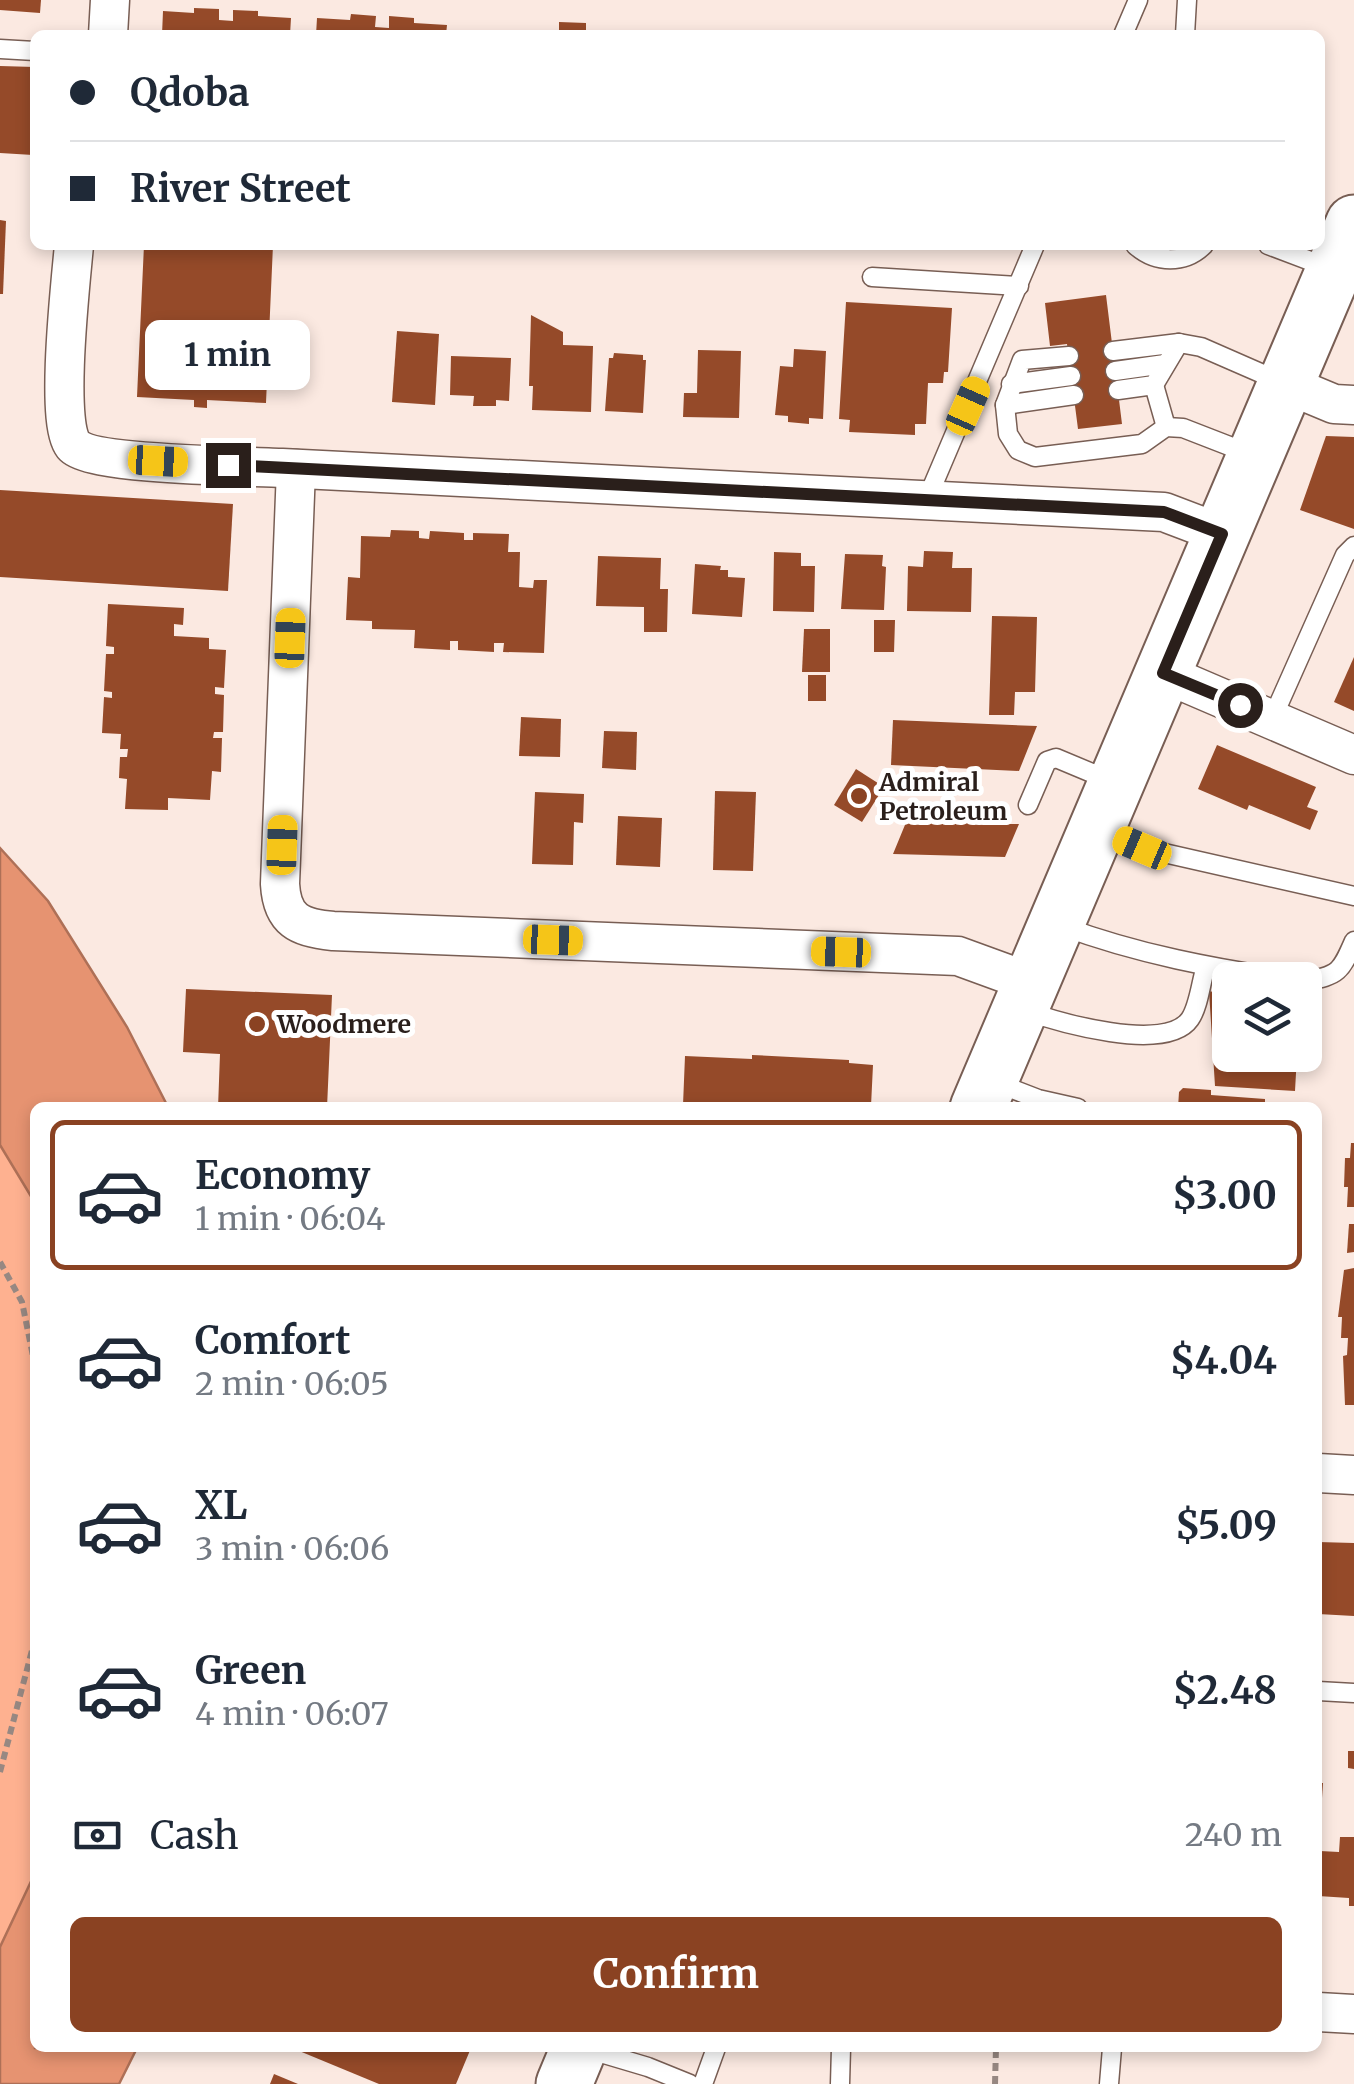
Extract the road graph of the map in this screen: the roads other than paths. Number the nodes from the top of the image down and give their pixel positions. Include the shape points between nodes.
1 (110, 0) edge
2 (1138, 0) edge
3 (1187, 0) edge
4 (108, 30) edge
5 (1125, 30) edge
6 (1185, 30) edge
7 (0, 49) edge
8 (30, 51) edge
9 (1347, 244) edge
10 (74, 250) edge
11 (1033, 250) edge
12 (1143, 250) edge
13 (1197, 250) edge
14 (872, 277) dead end
15 (1018, 286) junction
16 (1179, 343) junction
17 (1113, 351) dead end
18 (1068, 356) dead end
19 (1164, 364) junction
20 (1011, 384) junction
21 (1286, 384) junction
22 (1154, 385) junction
23 (1006, 405) junction
24 (1354, 405) edge
25 (1166, 427) junction
26 (1255, 456) junction
27 (296, 469) junction
28 (928, 499) junction
29 (1222, 534) junction
30 (1354, 546) edge
31 (1163, 673) junction
32 (1272, 719) junction
33 (1354, 755) edge
34 (1028, 806) dead end
35 (1106, 806) junction
36 (1354, 896) edge
37 (1056, 924) junction
38 (1354, 941) edge
39 (1206, 966) junction
40 (1212, 967) edge
41 (1322, 979) edge
42 (1026, 996) junction
43 (984, 1094) edge
44 (1051, 1102) edge
45 (1322, 1474) edge
46 (1354, 1475) edge
47 (1322, 1691) edge
48 (1354, 1693) edge
49 (1322, 2012) edge
50 (1354, 2014) edge
51 (580, 2052) edge
52 (596, 2052) edge
53 (715, 2052) edge
54 (841, 2052) edge
55 (1112, 2052) edge
56 (564, 2084) edge
57 (690, 2084) edge
58 (704, 2084) edge
59 (840, 2084) edge
60 (1110, 2084) edge

1 - 4 street
2 - 5 lane
3 - 6 lane
7 - 8 lane
9 - 21 main road
10 - 27 street via 64,402 71,444 124,459
11 - 15 lane
12 - 13 lane via 1170,260
14 - 15 lane
15 - 28 lane
16 - 17 lane
16 - 19 lane
16 - 21 lane via 1202,346
18 - 20 lane via 1022,360
19 - 22 lane
19 - 22 lane via 1116,380
20 - 23 lane
20 - 23 lane via 1073,386
21 - 24 street
21 - 26 main road
22 - 25 lane
23 - 25 lane via 1008,434 1018,450 1035,456 1142,444
25 - 26 lane
26 - 29 main road
27 - 28 street
27 - 42 street via 280,884 290,918 310,930 958,956
28 - 29 street via 1164,512
29 - 31 main road
30 - 32 lane
31 - 32 street
31 - 35 main road
32 - 33 street
34 - 35 lane via 1047,760 1056,758
35 - 36 lane via 1142,848
35 - 37 main road
37 - 39 lane
37 - 42 main road
38 - 41 lane via 1342,968
39 - 40 lane
39 - 42 lane via 1190,1018 1174,1032 1068,1026
42 - 43 main road
43 - 44 lane
45 - 46 street
47 - 48 lane
49 - 50 street
51 - 56 main road
52 - 57 lane
53 - 58 lane
54 - 59 lane
55 - 60 lane

